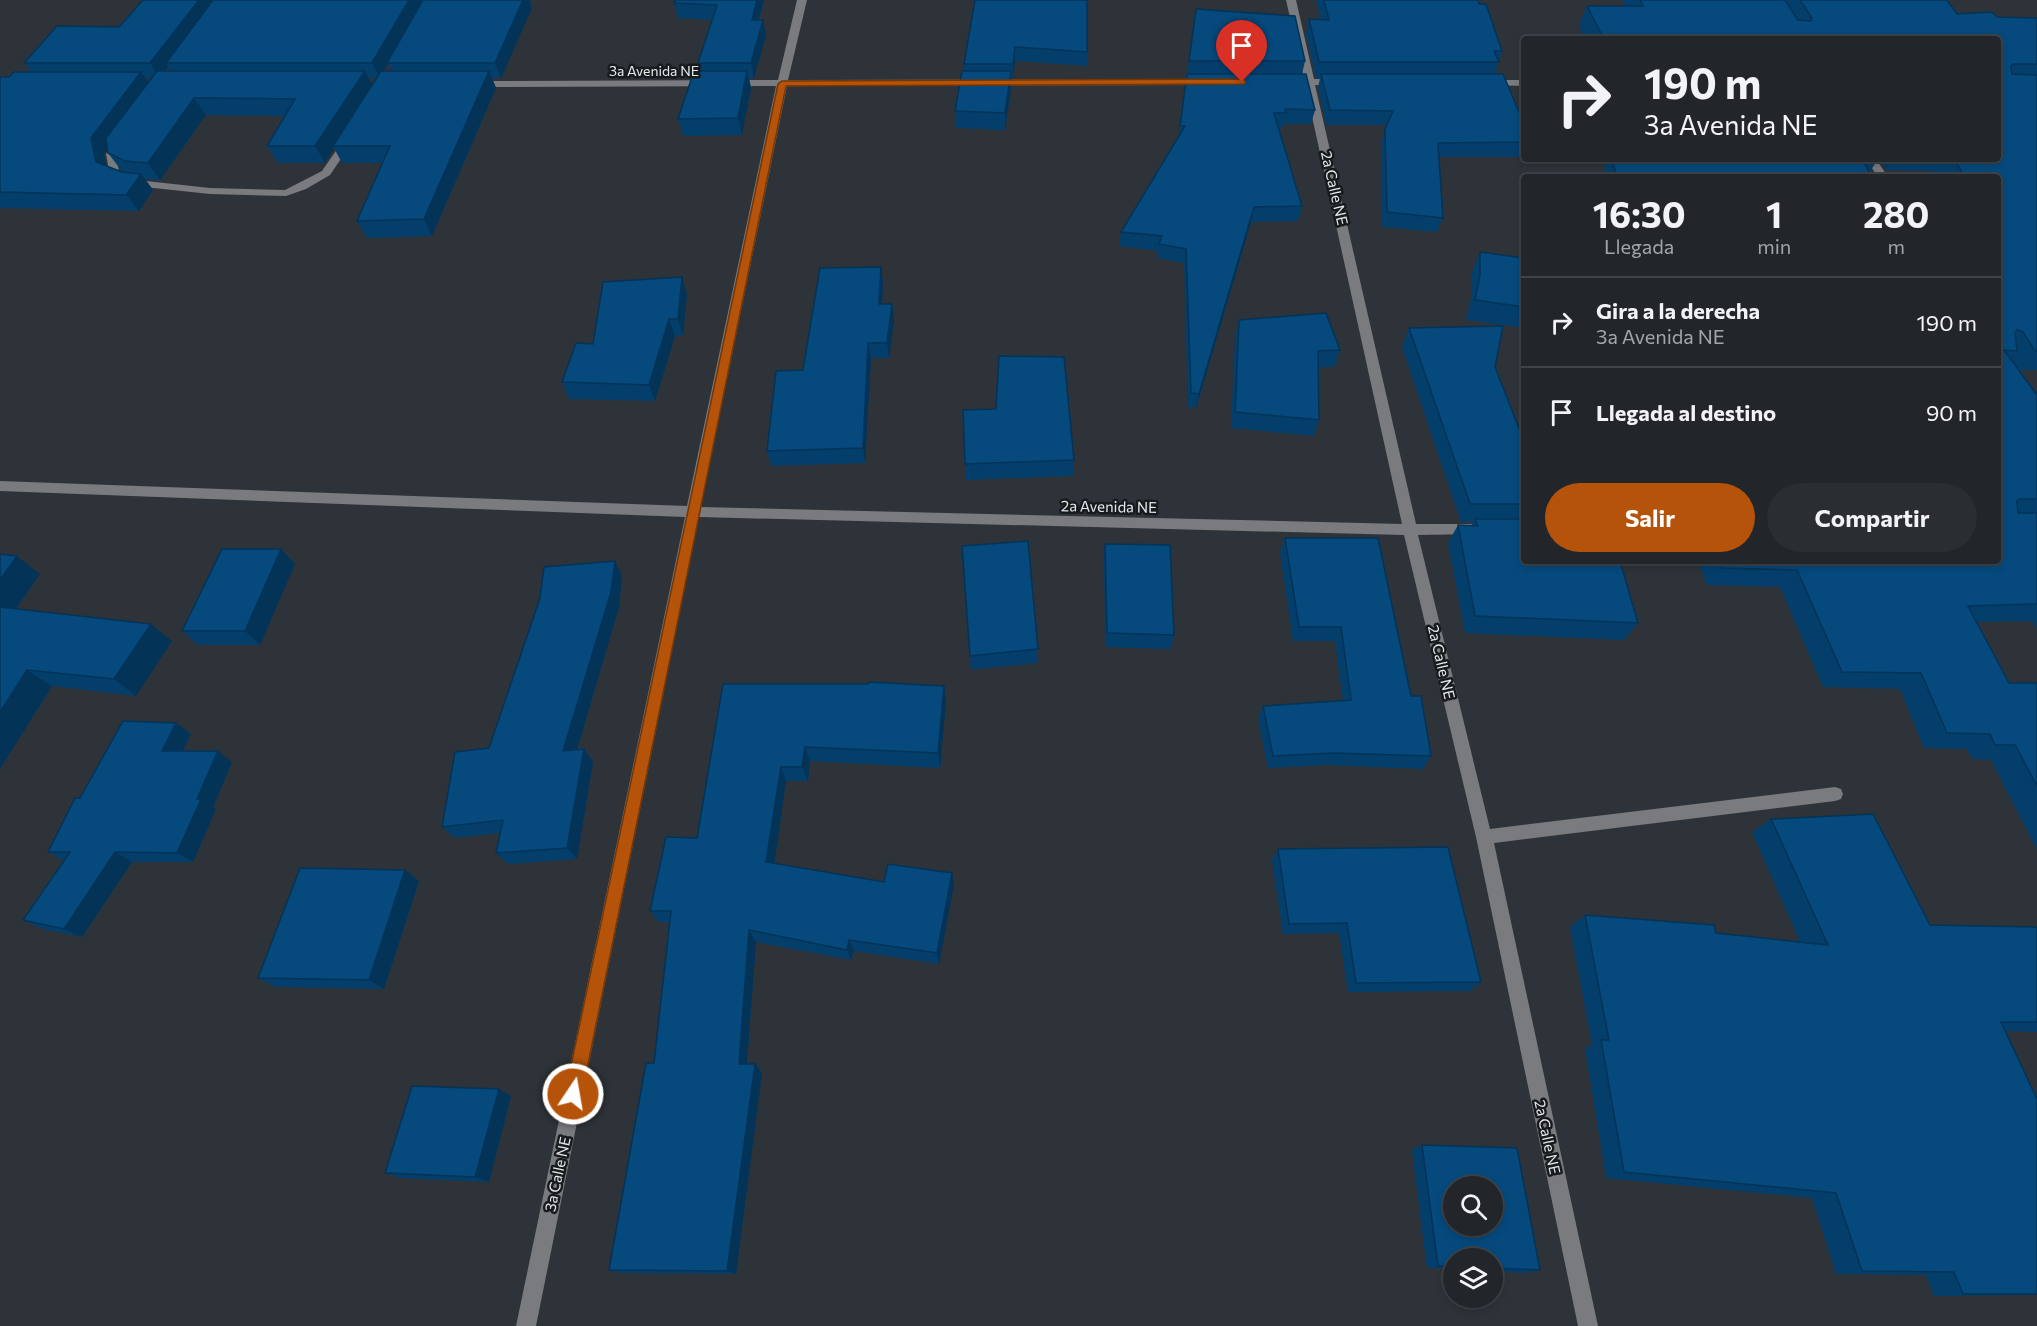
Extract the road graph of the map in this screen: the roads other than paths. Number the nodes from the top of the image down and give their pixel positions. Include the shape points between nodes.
1 (802, 0) edge
2 (1291, 0) edge
3 (1217, 82) edge
4 (1275, 82) edge
5 (1311, 82) junction
6 (1346, 82) edge
7 (1477, 82) edge
8 (1521, 82) edge
9 (466, 84) edge
10 (782, 84) junction
11 (354, 132) edge
12 (124, 137) edge
13 (0, 486) edge
14 (693, 512) junction
15 (1490, 529) edge
16 (1410, 530) junction
17 (1835, 794) dead end
18 (1484, 837) junction
19 (526, 1326) edge
20 (1588, 1326) edge

1 - 10 street, 3a Calle NE
2 - 5 street, 2a Calle NE
3 - 10 street, 3a Avenida NE
4 - 5 street
5 - 6 street
5 - 16 street, 2a Calle NE
7 - 8 street
9 - 10 street, 3a Avenida NE
10 - 14 street, 3a Calle NE
11 - 12 street via 326,173 286,193 210,191 135,183 114,174 111,154
13 - 14 street, 2a Avenida NE
14 - 16 street, 2a Avenida NE
14 - 19 street, 3a Calle NE
15 - 16 street, 2a Avenida NE
16 - 18 street, 2a Calle NE
17 - 18 street
18 - 20 street, 2a Calle NE

